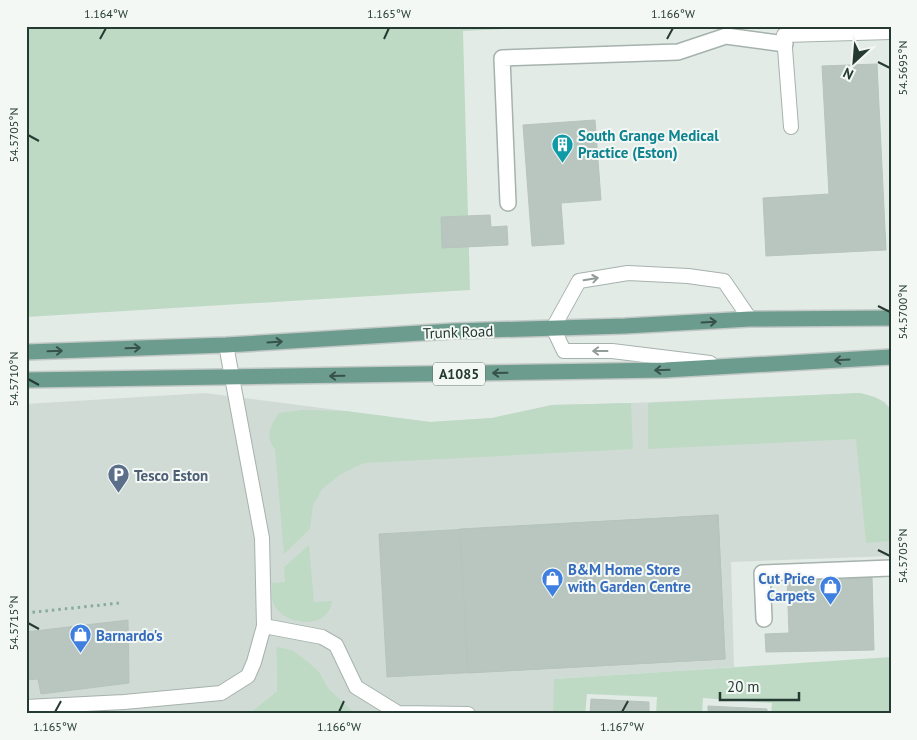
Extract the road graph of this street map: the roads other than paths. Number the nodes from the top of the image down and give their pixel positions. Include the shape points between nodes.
1 (858, 30) edge
2 (891, 32) edge
3 (785, 44) junction
4 (791, 127) dead end
5 (508, 203) dead end
6 (891, 318) edge
7 (750, 319) junction
8 (553, 328) junction
9 (226, 345) junction
10 (26, 352) edge
11 (891, 357) edge
12 (736, 366) junction
13 (232, 378) junction
14 (26, 380) edge
15 (891, 568) edge
16 (764, 619) dead end
17 (264, 626) junction
18 (26, 707) edge
19 (468, 714) edge

1 - 2 lane
1 - 3 lane via 784,35
3 - 4 lane
3 - 5 street via 726,36 678,52 502,58
6 - 7 main road, Trunk Road
8 -> 7 main road, Trunk Road
8 -> 7 lane via 579,281 628,274 724,280
9 -> 8 main road, Trunk Road
12 -> 8 lane via 612,351 564,351
10 -> 9 main road, Trunk Road
9 - 13 lane
11 -> 12 main road, A1085
12 -> 13 main road, A1085
13 - 14 main road, A1085
13 - 17 lane via 262,538
15 - 16 street via 762,573
17 - 18 lane via 248,676 221,693
17 - 19 lane via 322,637 336,645 356,687 398,713

